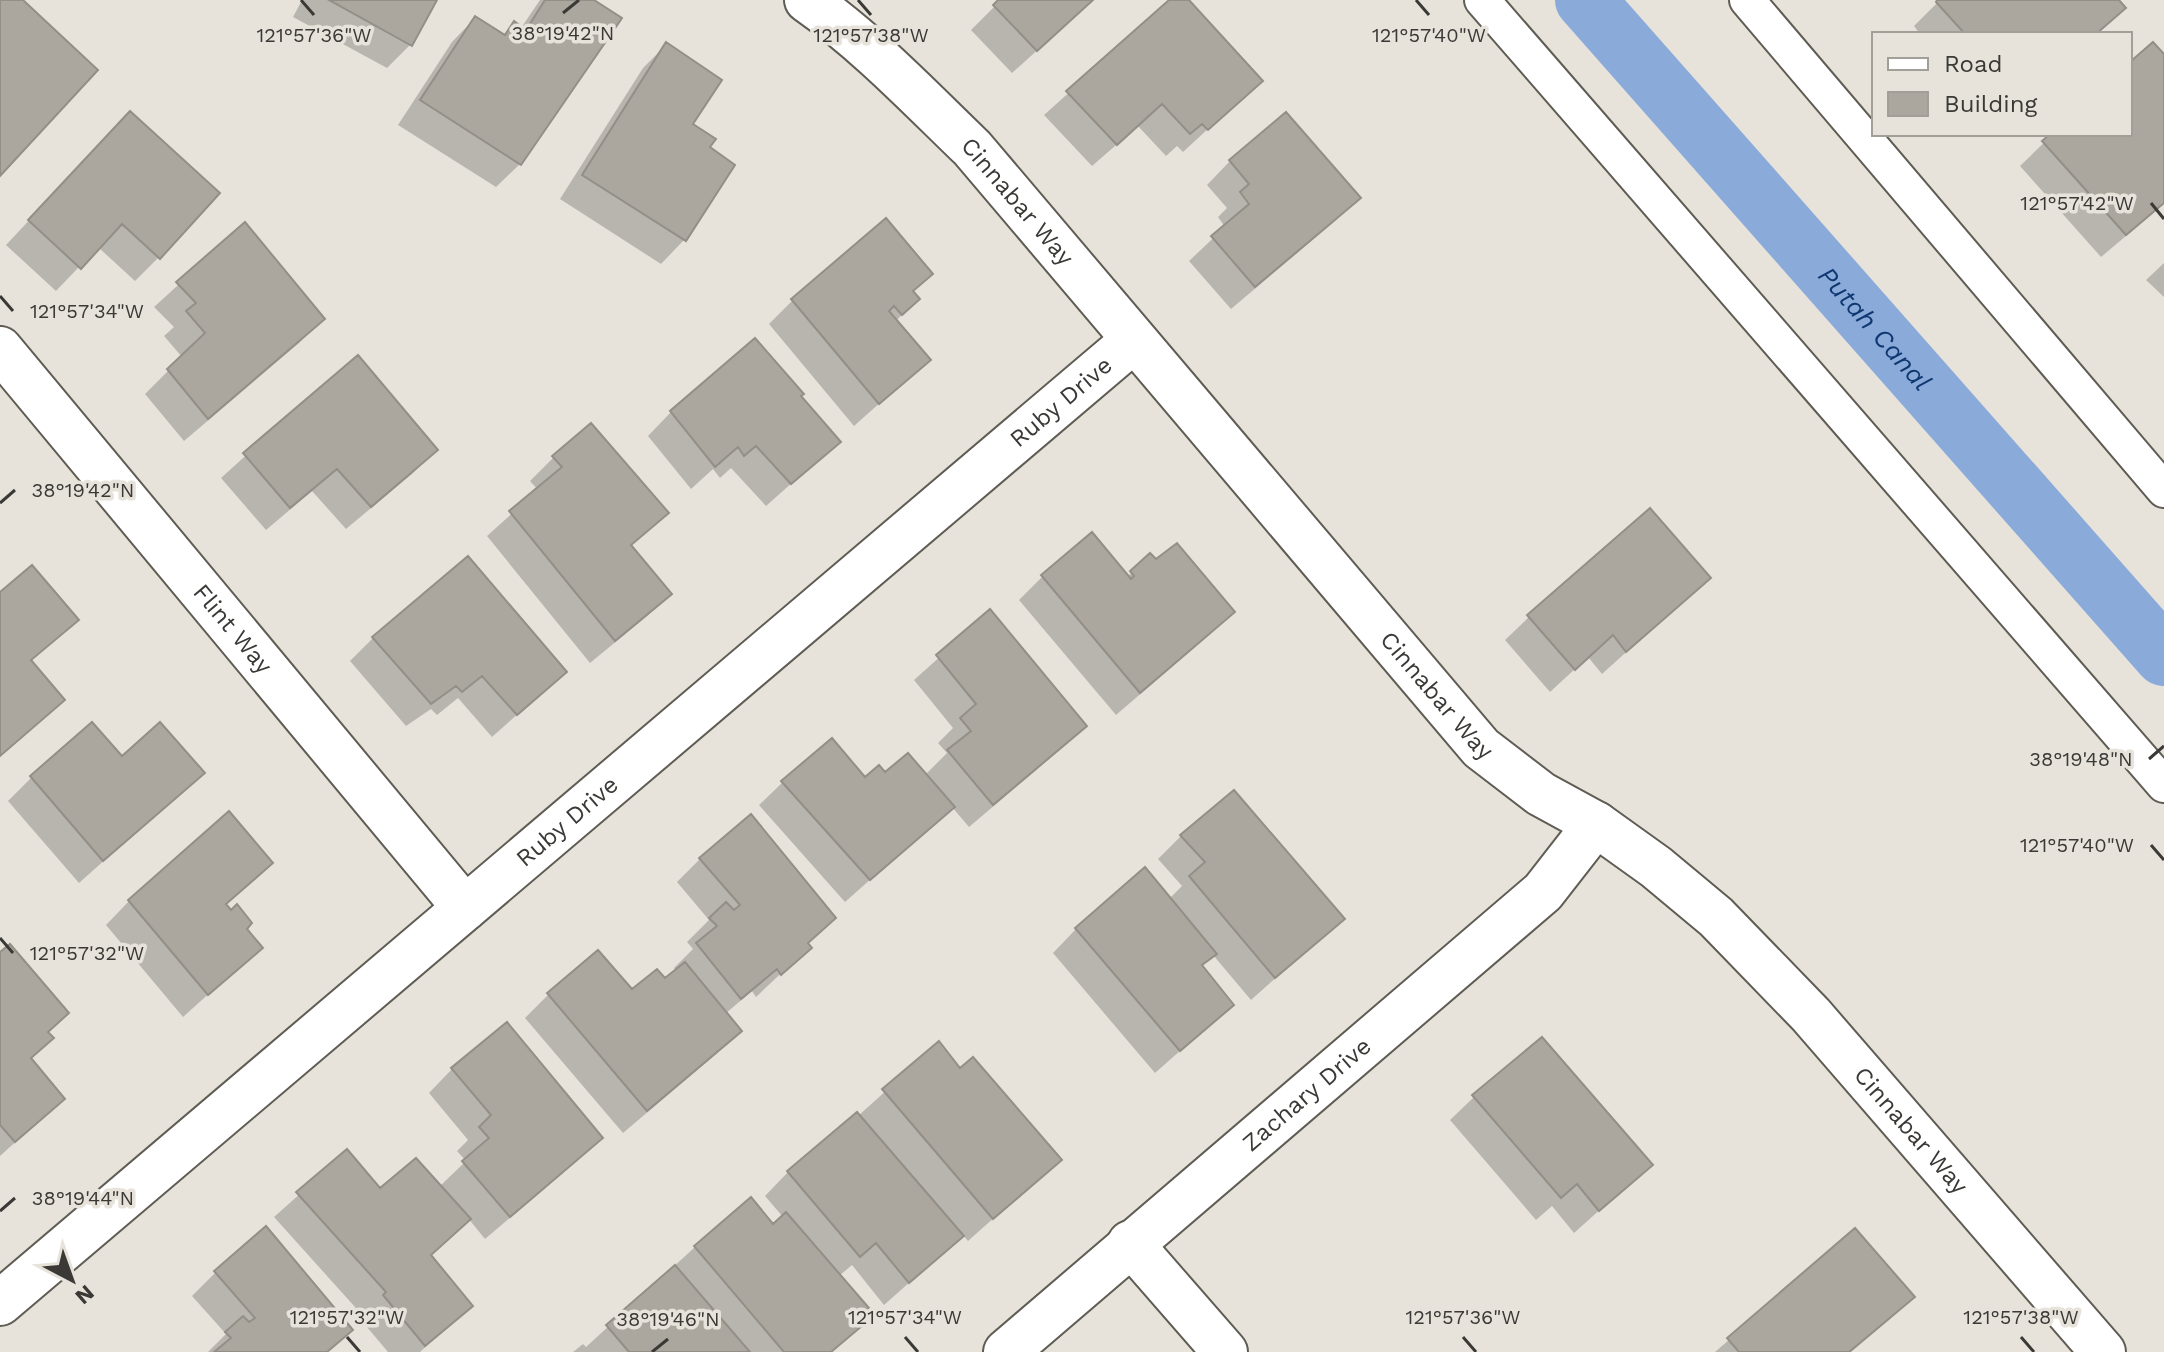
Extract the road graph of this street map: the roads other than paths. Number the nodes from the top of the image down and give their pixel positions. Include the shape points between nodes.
1 (807, 0) edge
2 (1482, 0) edge
3 (1747, 0) edge
4 (1134, 340) junction
5 (0, 349) edge
6 (2164, 490) edge
7 (2164, 785) edge
8 (1596, 824) junction
9 (465, 908) junction
10 (1130, 1243) junction
11 (0, 1303) edge
12 (1006, 1352) edge
13 (1225, 1352) edge
14 (2103, 1352) edge

1 - 4 street, Cinnabar Way via 972,148
2 - 7 lane
3 - 6 lane
4 - 8 street, Cinnabar Way via 1481,748 1541,794
4 - 9 street, Ruby Drive
5 - 9 street, Flint Way
8 - 10 street, Zachary Drive via 1543,892
8 - 14 street, Cinnabar Way via 1716,917 1800,1004
9 - 11 street, Ruby Drive
10 - 12 street, Zachary Drive
10 - 13 street

